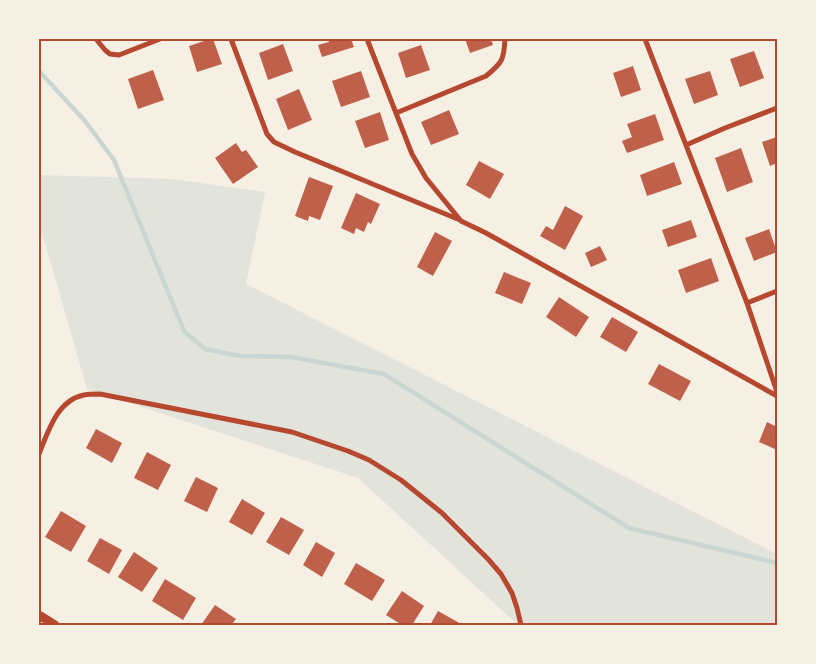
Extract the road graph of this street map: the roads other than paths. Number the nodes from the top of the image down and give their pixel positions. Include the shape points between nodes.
1 (96, 39) edge
2 (160, 39) edge
3 (231, 39) edge
4 (367, 39) edge
5 (505, 39) edge
6 (645, 39) edge
7 (777, 108) edge
8 (396, 113) junction
9 (686, 145) junction
10 (461, 220) junction
11 (777, 291) edge
12 (747, 303) junction
13 (777, 392) edge
14 (777, 396) edge
15 (39, 454) edge
16 (39, 615) edge
17 (55, 625) edge
18 (521, 625) edge

1 - 2 street via 110,54 119,55
3 - 10 street via 267,134 274,142
4 - 8 street
5 - 8 street via 502,61 486,76
6 - 9 street
7 - 9 street
8 - 10 street via 412,154 426,178
9 - 12 street
10 - 14 street
11 - 12 street
12 - 13 street
15 - 18 street via 56,416 67,402 83,395 100,394 292,432 348,451 400,480 442,513 488,559 512,593
16 - 17 street

